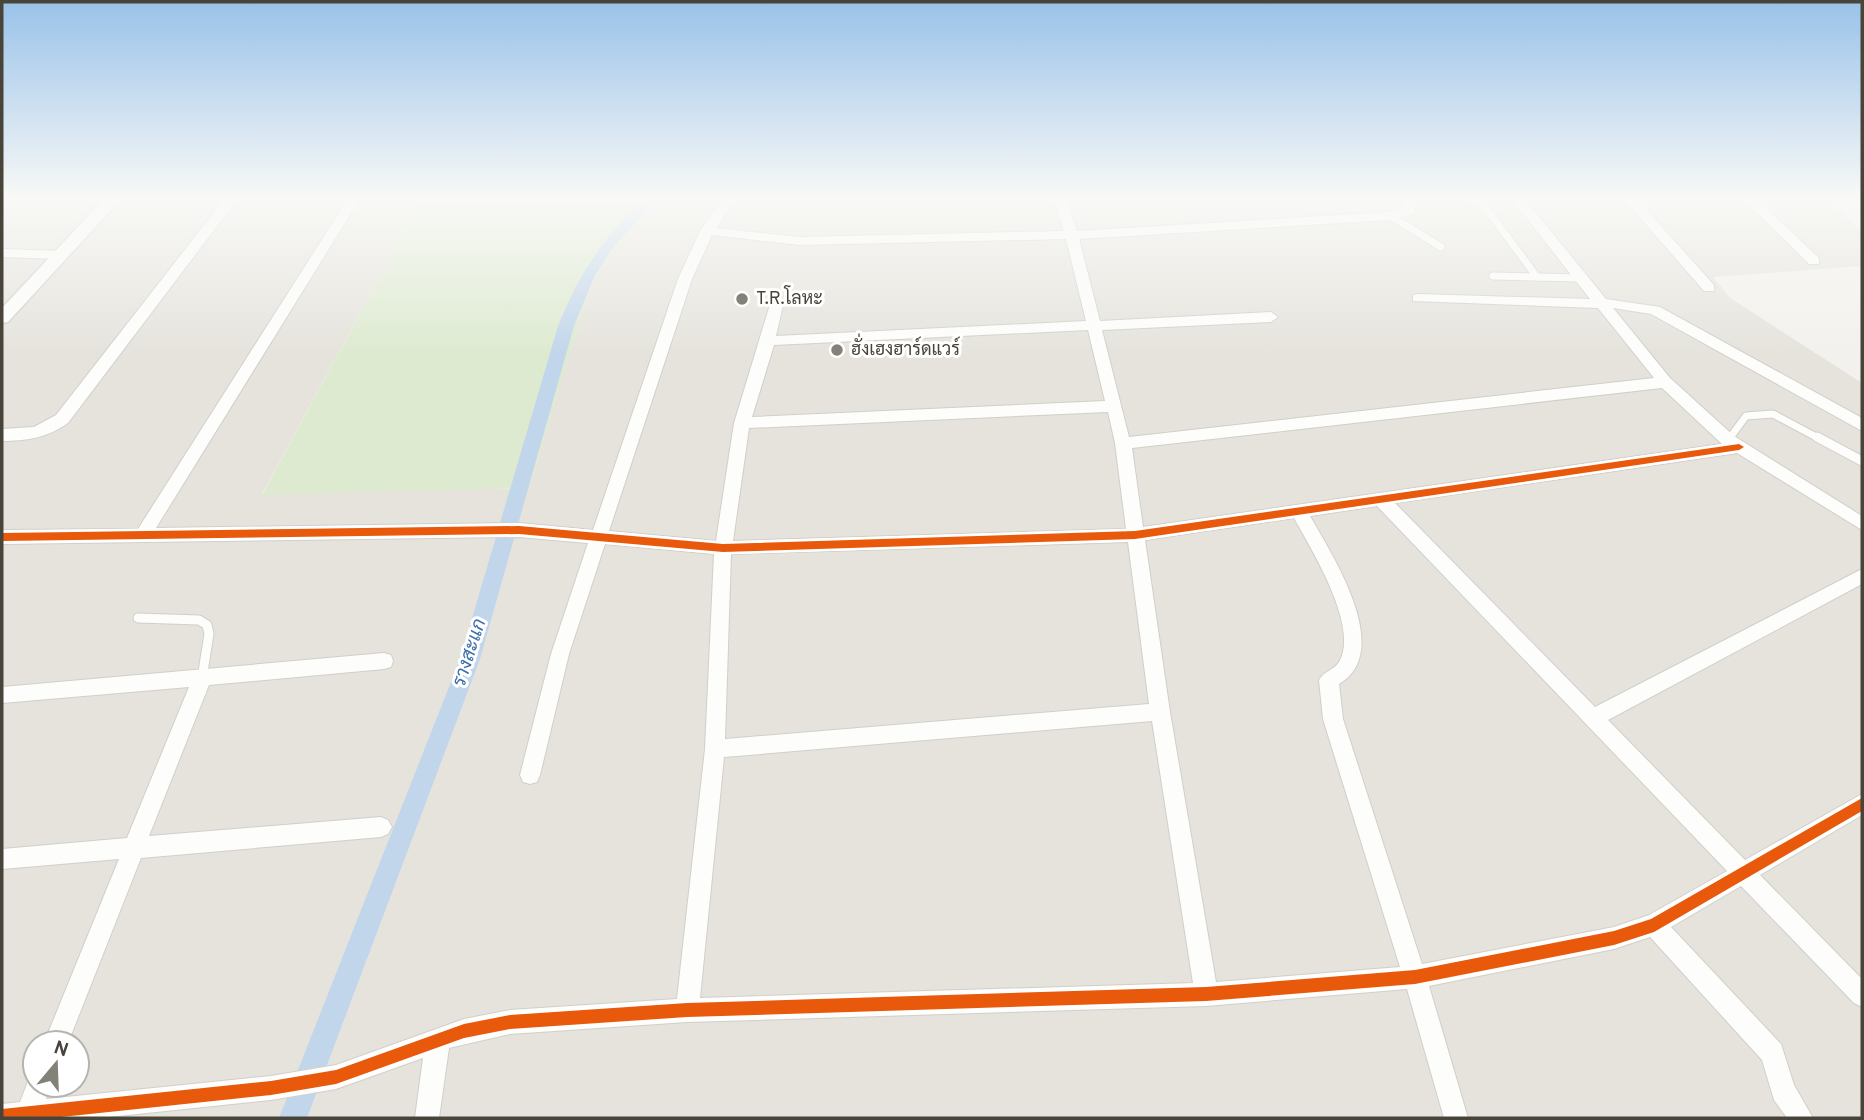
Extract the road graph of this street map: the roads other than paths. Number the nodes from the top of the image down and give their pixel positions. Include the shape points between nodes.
1 (65, 249) edge
2 (193, 249) edge
3 (322, 249) edge
4 (699, 249) edge
5 (1076, 249) edge
6 (1517, 249) edge
7 (1558, 249) edge
8 (1675, 249) edge
9 (1802, 249) edge
10 (2, 253) edge
11 (60, 255) junction
12 (1814, 261) dead end
13 (1493, 276) dead end
14 (1537, 277) junction
15 (1581, 278) junction
16 (1709, 288) dead end
17 (1418, 298) dead end
18 (777, 301) dead end
19 (1602, 304) junction
20 (1271, 317) dead end
21 (2, 318) edge
22 (1096, 325) junction
23 (768, 341) junction
24 (1665, 382) junction
25 (1113, 406) junction
26 (742, 423) junction
27 (1862, 425) edge
28 (2, 435) edge
29 (1123, 443) junction
30 (1734, 444) junction
31 (1862, 461) edge
32 (1379, 498) junction
33 (1298, 510) junction
34 (1862, 524) edge
35 (1135, 535) junction
36 (2, 537) edge
37 (142, 537) junction
38 (598, 539) junction
39 (723, 548) junction
40 (1862, 576) edge
41 (138, 618) dead end
42 (384, 661) dead end
43 (202, 677) junction
44 (2, 695) edge
45 (1160, 712) junction
46 (1592, 719) junction
47 (715, 750) junction
48 (530, 775) dead end
49 (1862, 804) edge
50 (381, 827) dead end
51 (133, 847) junction
52 (2, 859) edge
53 (1742, 874) junction
54 (1654, 925) junction
55 (1415, 977) junction
56 (1206, 994) junction
57 (1862, 995) edge
58 (687, 1010) junction
59 (62, 1029) edge
60 (438, 1041) junction
61 (34, 1099) edge
62 (28, 1113) junction
63 (60, 1114) edge
64 (2, 1116) edge
65 (426, 1118) edge
66 (1455, 1118) edge
67 (1801, 1118) edge

1 - 11 street
2 - 28 street via 62,419 49,430 32,435
3 - 37 street
4 - 38 street
5 - 22 street
6 - 14 lane
7 - 15 street
8 - 16 street
9 - 12 street
10 - 11 street
11 - 21 street
13 - 14 lane
14 - 15 lane
15 - 19 street
17 - 19 street
18 - 23 street
19 - 24 street
19 - 27 street via 1654,310
20 - 22 street
22 - 23 street
22 - 25 street
23 - 26 street
24 - 29 street
24 - 30 street
25 - 26 street
25 - 29 street
26 - 39 street
29 - 35 street
30 - 31 lane via 1746,416 1773,414
30 - 32 street
30 - 34 street
32 - 33 street
32 - 46 street
33 - 35 street
33 - 55 street via 1345,604 1351,626 1352,654 1346,670 1329,680 1333,719
35 - 39 street
35 - 45 street
36 - 37 street
37 - 38 street via 519,530
38 - 39 street
38 - 48 street via 560,654
39 - 47 street
40 - 46 street
41 - 43 lane via 199,620 207,625
42 - 43 street
43 - 44 street
43 - 51 street
45 - 47 street
45 - 56 street
46 - 53 street
47 - 58 street
49 - 53 street
50 - 51 street
51 - 52 street
51 - 59 street
53 - 54 street
53 - 57 street
54 - 55 street via 1614,938
54 - 67 street via 1772,1054 1783,1091
55 - 56 street
55 - 66 street
56 - 58 street
58 - 60 street via 485,1025
60 - 63 street via 336,1077
60 - 65 street
61 - 62 street
62 - 63 street
62 - 64 street

